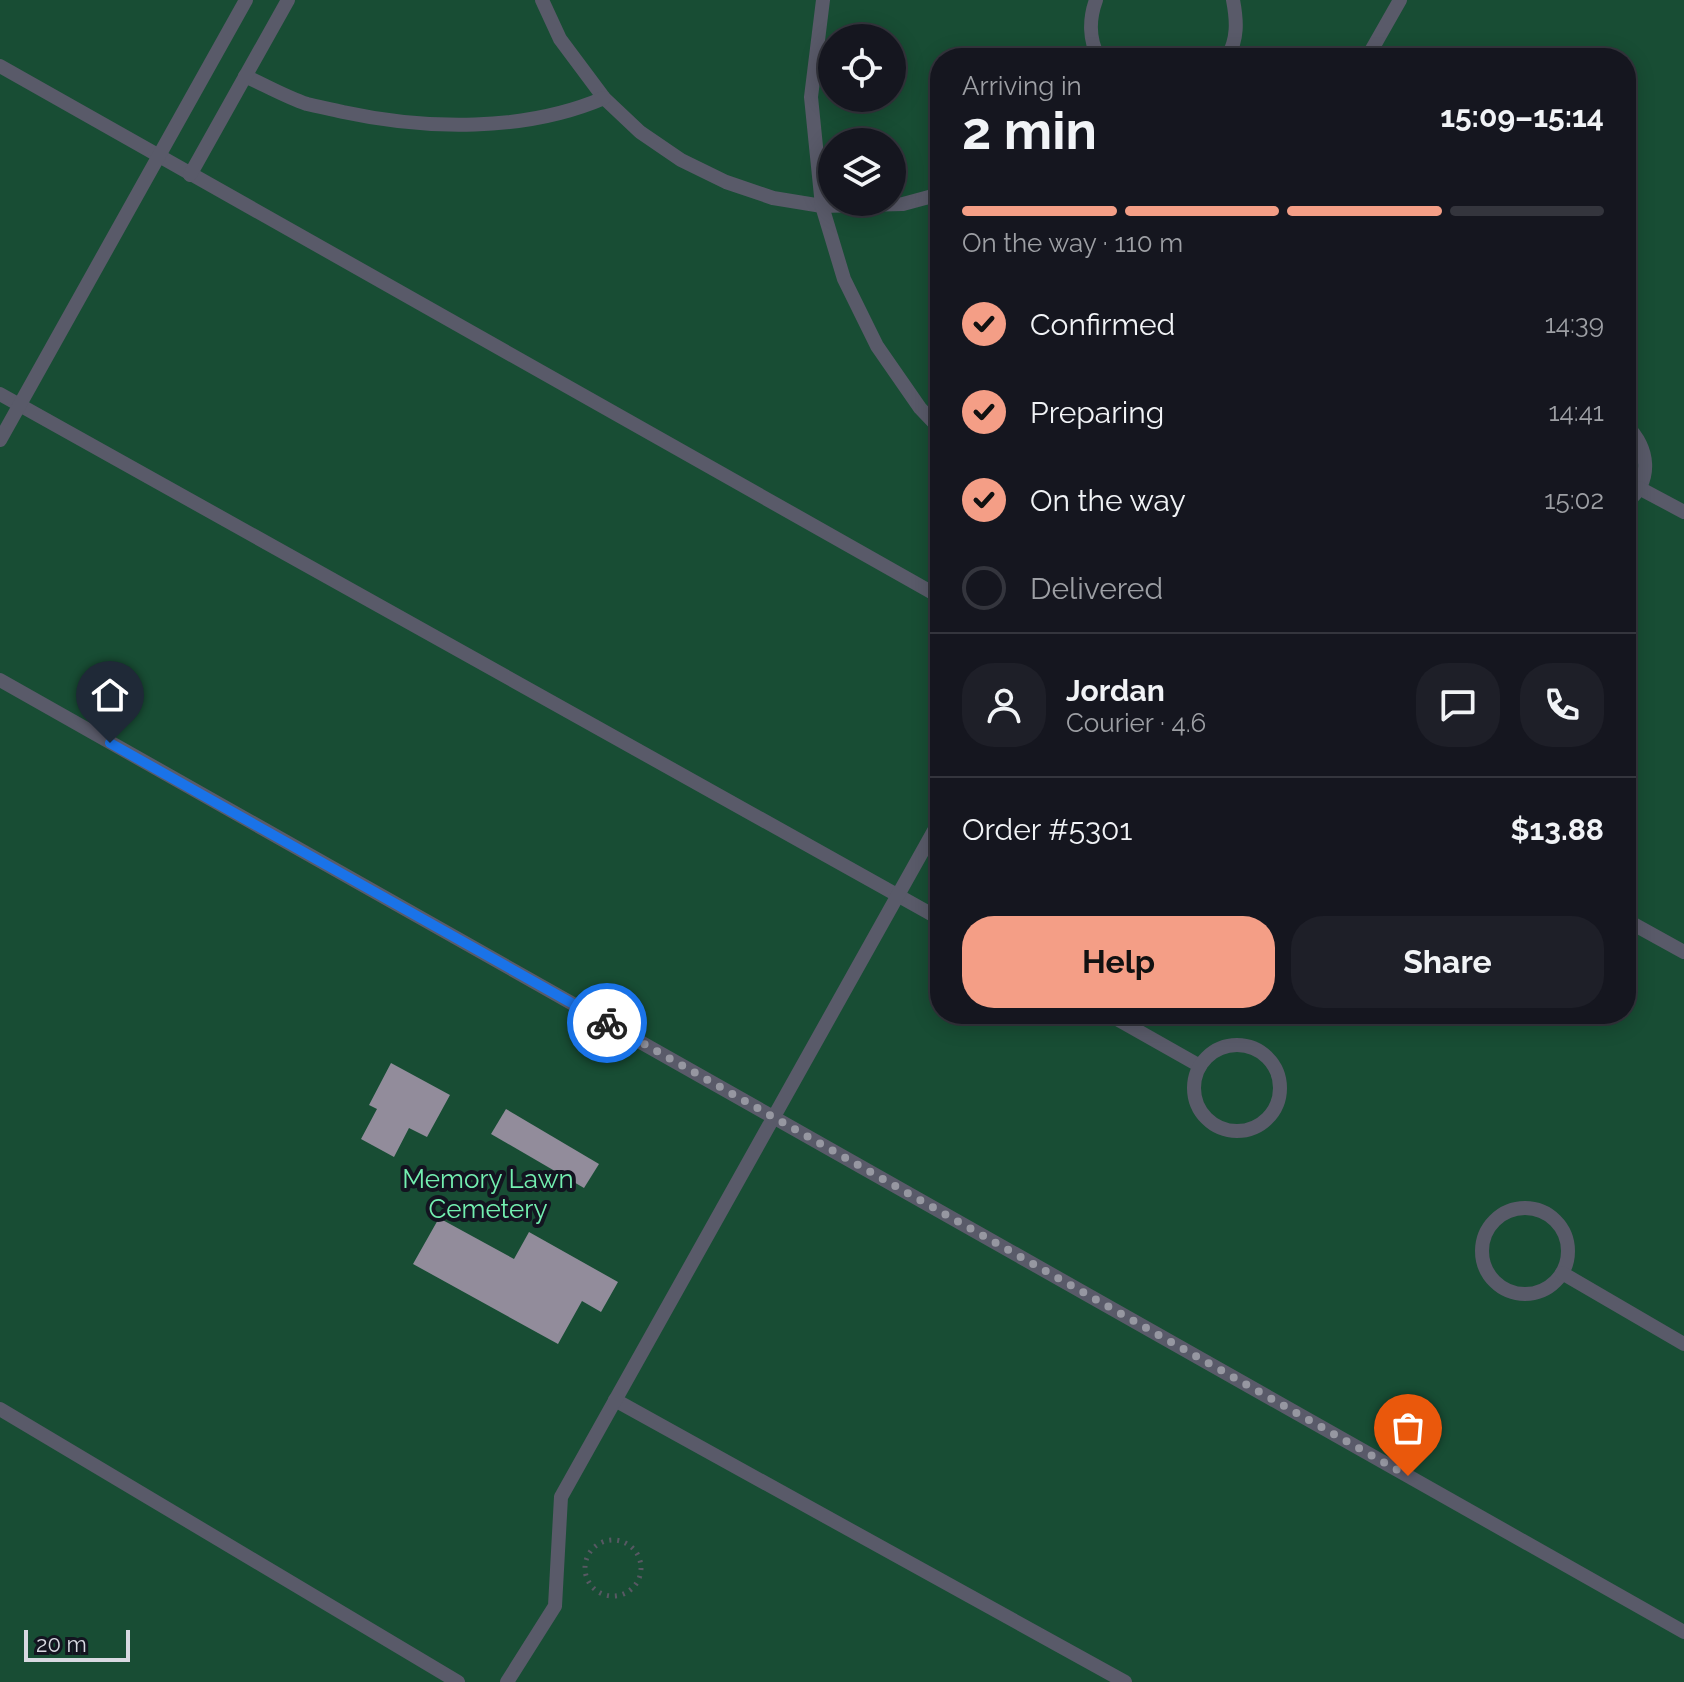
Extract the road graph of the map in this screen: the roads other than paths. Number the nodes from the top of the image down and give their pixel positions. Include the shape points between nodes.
1 (246, 0) edge
2 (288, 0) edge
3 (542, 0) edge
4 (823, 0) edge
5 (1096, 0) edge
6 (1233, 0) edge
7 (1400, 0) edge
8 (1094, 48) edge
9 (1233, 48) edge
10 (1373, 48) edge
11 (0, 66) edge
12 (245, 76) junction
13 (604, 98) junction
14 (158, 157) junction
15 (818, 166) edge
16 (190, 175) junction
17 (930, 197) edge
18 (906, 203) edge
19 (818, 205) edge
20 (825, 216) edge
21 (0, 394) edge
22 (19, 405) junction
23 (930, 418) edge
24 (1636, 436) edge
25 (0, 440) edge
26 (1639, 488) junction
27 (1636, 491) edge
28 (1684, 512) edge
29 (930, 591) edge
30 (0, 680) edge
31 (930, 838) edge
32 (898, 895) junction
33 (930, 913) edge
34 (1636, 926) edge
35 (1684, 952) edge
36 (1126, 1024) edge
37 (1200, 1066) junction
38 (773, 1117) junction
39 (1562, 1273) junction
40 (1684, 1344) edge
41 (615, 1400) junction
42 (0, 1409) edge
43 (1684, 1632) edge
44 (458, 1682) edge
45 (507, 1682) edge
46 (1125, 1682) edge

1 - 14 lane
2 - 12 lane
3 - 13 lane via 560,39
4 - 15 lane via 811,97
5 - 8 lane
6 - 9 lane via 1237,23
7 - 10 lane
11 - 14 lane
12 - 13 lane via 306,104 384,121 466,126 554,115
12 - 16 lane
13 - 19 lane via 681,160 773,198
14 - 16 lane
14 - 22 lane
16 - 29 lane
17 - 18 lane
20 - 23 lane via 844,279 877,346
21 - 22 lane
22 - 25 lane
22 - 32 lane
24 - 26 lane via 1645,454
26 - 27 lane
26 - 28 lane
30 - 38 lane
31 - 32 lane
32 - 33 lane
32 - 38 lane
34 - 35 lane
36 - 37 lane
37 - 37 lane via 1197,1105 1215,1125 1240,1131 1265,1120 1274,1109 1276,1071 1259,1051 1233,1045 1219,1048
38 - 41 lane
38 - 43 lane
39 - 39 lane via 1567,1260 1564,1234 1546,1214 1534,1209 1507,1212 1488,1230 1482,1256 1503,1289 1530,1294
39 - 40 lane
41 - 45 lane via 561,1497 555,1606
41 - 46 lane
42 - 44 lane

